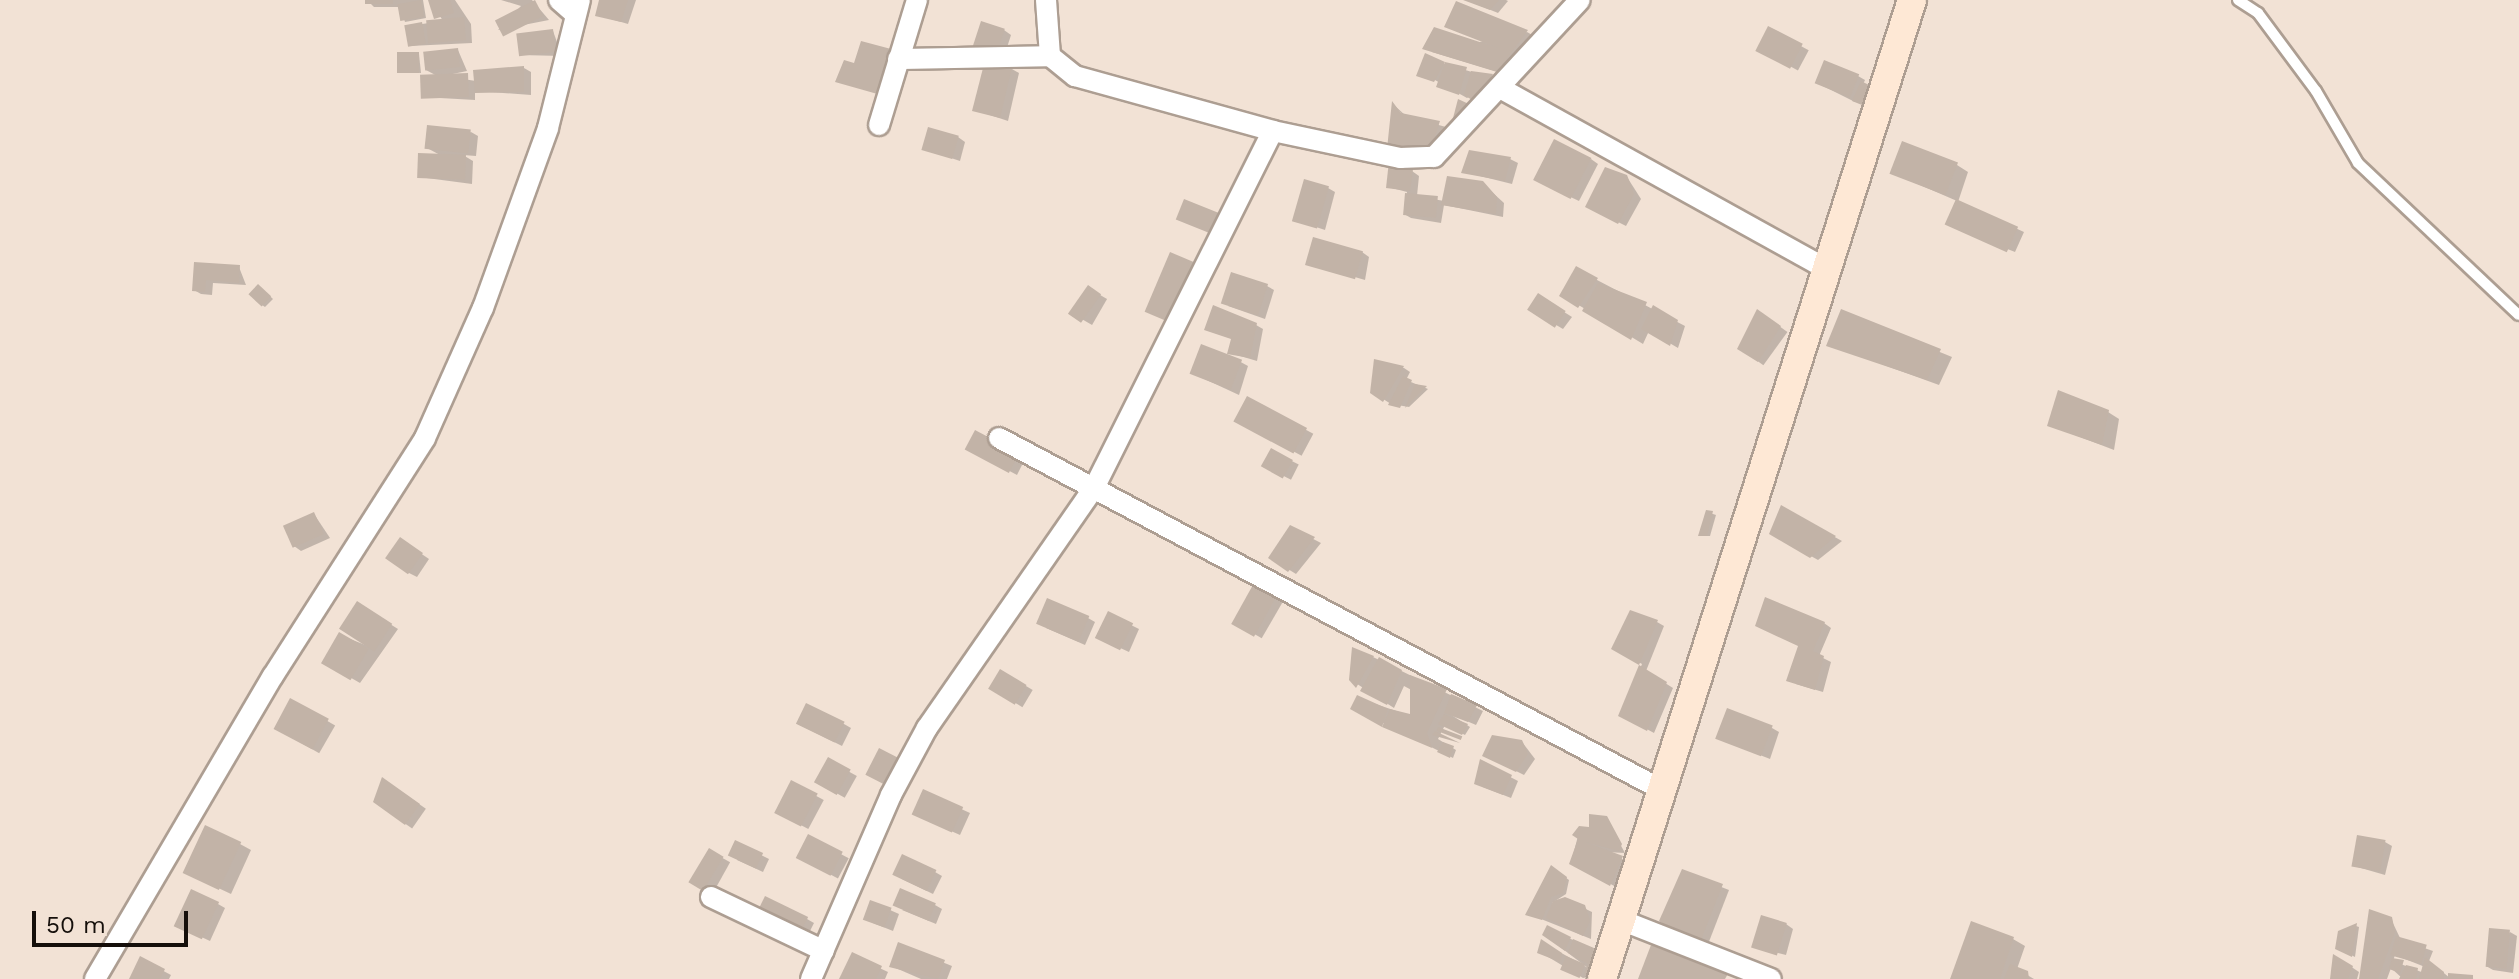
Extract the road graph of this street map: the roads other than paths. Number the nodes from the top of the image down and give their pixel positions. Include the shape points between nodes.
1 (917, 0) edge
2 (1046, 0) edge
3 (1580, 0) edge
4 (1912, 0) edge
5 (2238, 0) edge
6 (572, 5) edge
7 (1050, 56) junction
8 (898, 59) junction
9 (1502, 89) junction
10 (879, 125) dead end
11 (1273, 131) junction
12 (1827, 269) junction
13 (2519, 315) edge
14 (999, 438) dead end
15 (1095, 486) junction
16 (1662, 790) junction
17 (711, 897) dead end
18 (1621, 920) junction
19 (824, 951) junction
20 (95, 979) edge
21 (811, 979) edge
22 (1602, 979) edge
23 (1771, 979) edge

1 - 8 street
2 - 7 street
3 - 9 street
4 - 12 street
5 - 13 lane via 2258,13 2316,91 2358,163
6 - 20 street via 548,128 483,308 425,438 273,676
7 - 8 street
7 - 11 street via 1075,76
8 - 10 street
9 - 11 street via 1426,160
9 - 12 street
11 - 15 street
12 - 16 street
14 - 15 street
15 - 16 street
15 - 19 street via 927,728
16 - 18 street
17 - 19 street
18 - 22 street
18 - 23 street
19 - 21 street

